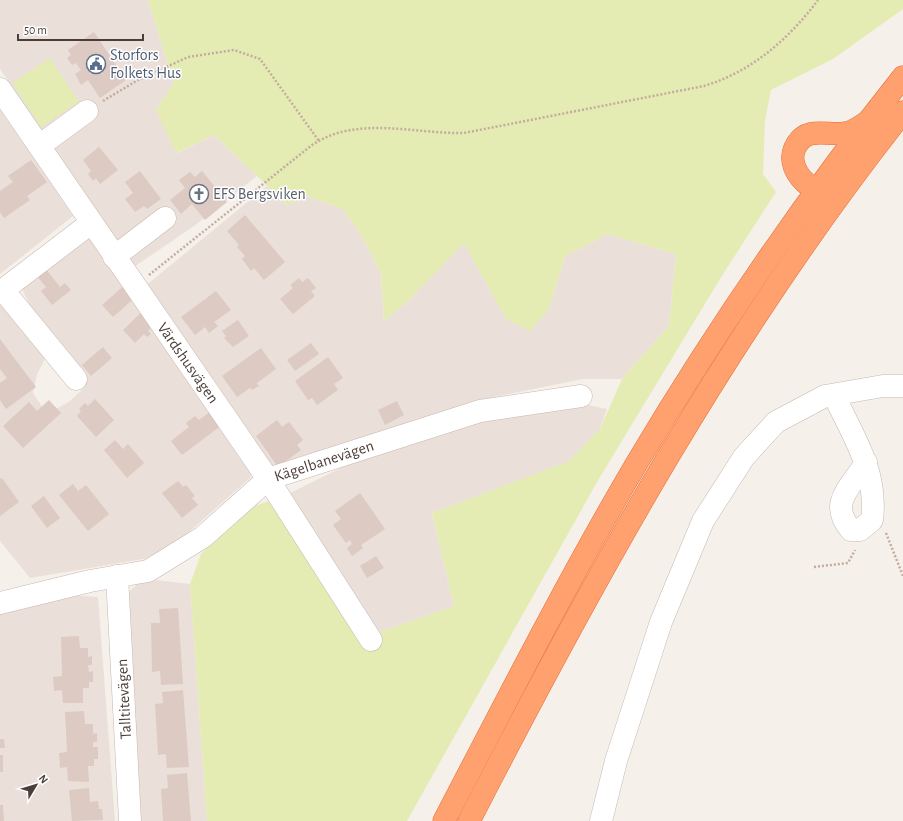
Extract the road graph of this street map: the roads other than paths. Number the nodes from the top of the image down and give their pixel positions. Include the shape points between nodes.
1 (903, 77) edge
2 (0, 90) edge
3 (87, 111) road end
4 (903, 112) edge
5 (868, 122) junction
6 (39, 146) junction
7 (816, 190) junction
8 (836, 200) junction
9 (165, 218) dead end
10 (91, 223) junction
11 (114, 257) junction
12 (76, 378) dead end
13 (903, 386) edge
14 (834, 395) junction
15 (581, 396) dead end
16 (866, 462) junction
17 (268, 479) junction
18 (117, 576) junction
19 (0, 603) edge
20 (371, 640) dead end
21 (130, 821) edge
22 (444, 821) edge
23 (469, 821) edge
24 (601, 821) edge

1 - 5 highway
2 - 6 street, Värdshusvägen
3 - 6 street
4 - 8 highway
5 - 7 highway
5 - 7 highway via 846,133 812,132 798,142 793,150 795,170 803,181
6 - 10 street, Värdshusvägen
7 - 8 highway
7 - 22 highway via 728,315 637,463 529,658
8 - 23 highway via 737,343 688,421 562,645
9 - 11 street
10 - 11 street, Värdshusvägen
10 - 12 street via 3,290
11 - 17 street, Värdshusvägen
13 - 14 street via 883,386
14 - 16 street
14 - 24 street via 825,396 776,422 744,457 703,521 661,622 616,761
15 - 17 street, Kägelbanevägen via 480,411
16 - 16 street via 847,489 840,507 844,522 851,530 860,530 872,520 872,484
17 - 18 street, Kägelbanevägen via 204,537 148,571
17 - 20 street, Värdshusvägen
18 - 19 street, Kägelbanevägen
18 - 21 street, Talltitevägen

